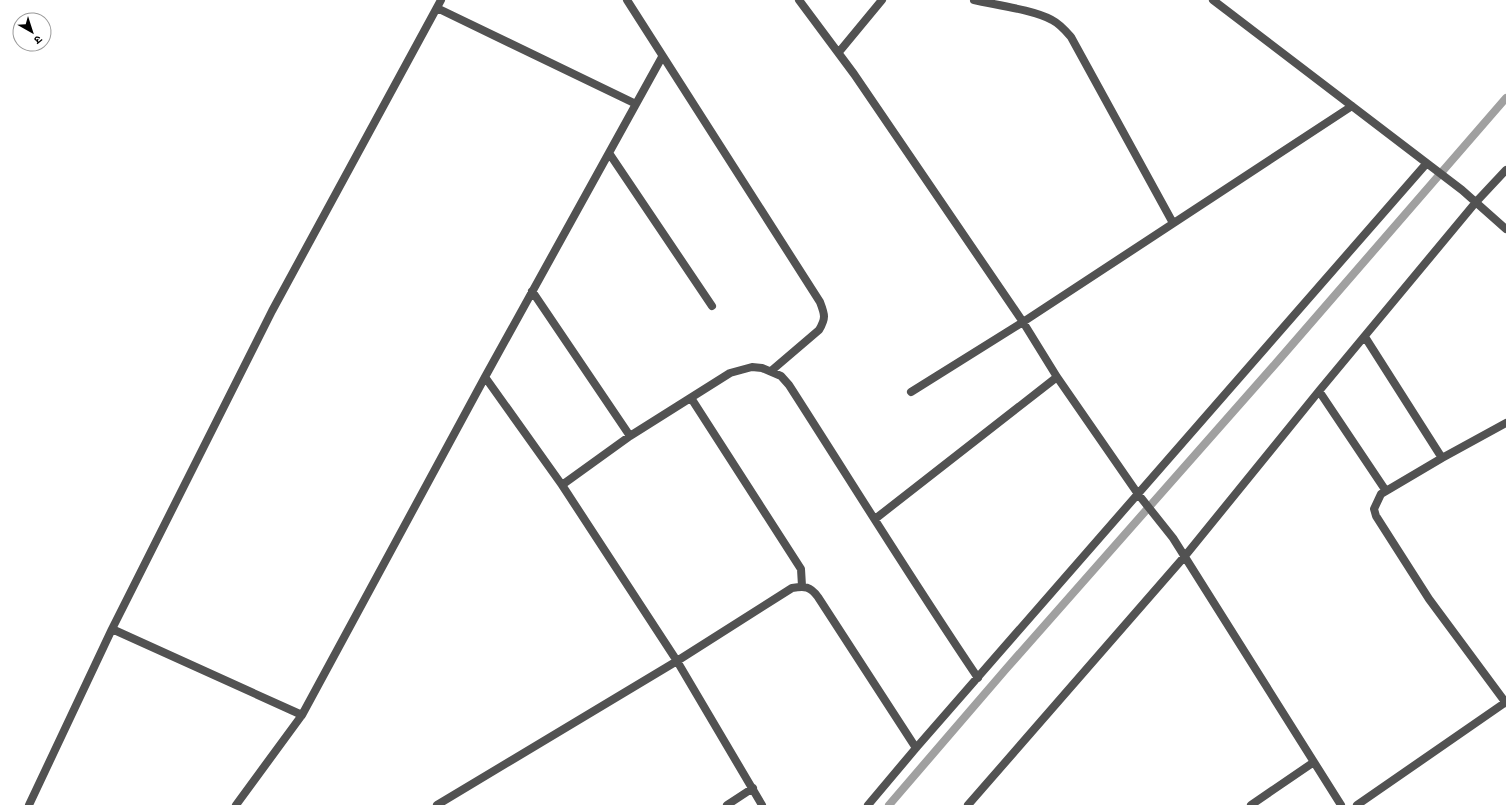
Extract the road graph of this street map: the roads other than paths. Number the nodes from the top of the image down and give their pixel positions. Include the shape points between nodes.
1 (627, 0) edge
2 (799, 0) edge
3 (882, 0) edge
4 (974, 0) edge
5 (1213, 0) edge
6 (439, 4) edge
7 (839, 52) junction
8 (662, 57) junction
9 (636, 104) junction
10 (1352, 106) junction
11 (609, 153) junction
12 (1426, 164) junction
13 (1506, 170) edge
14 (1476, 202) junction
15 (1173, 224) junction
16 (1506, 229) edge
17 (532, 291) junction
18 (712, 306) dead end
19 (1023, 322) junction
20 (1365, 337) junction
21 (771, 371) junction
22 (485, 377) junction
23 (1057, 377) junction
24 (1319, 391) junction
25 (911, 392) dead end
26 (691, 398) junction
27 (1506, 423) edge
28 (630, 436) junction
29 (1442, 458) junction
30 (562, 485) junction
31 (1386, 491) junction
32 (1138, 494) junction
33 (875, 520) junction
34 (1185, 556) junction
35 (802, 586) junction
36 (112, 629) junction
37 (677, 661) junction
38 (978, 678) junction
39 (1506, 702) edge
40 (302, 715) junction
41 (916, 748) junction
42 (1314, 762) junction
43 (753, 788) junction
44 (29, 805) edge
45 (236, 805) edge
46 (437, 805) edge
47 (728, 805) edge
48 (762, 805) edge
49 (868, 805) edge
50 (968, 805) edge
51 (1251, 805) edge
52 (1341, 805) edge
53 (1358, 805) edge

1 - 8 street
2 - 7 street
3 - 7 street
4 - 15 street via 1042,15 1071,36
5 - 10 street
6 - 9 street
6 - 36 street via 272,311
7 - 19 street
8 - 9 street
8 - 21 street via 824,312 824,321 819,330
9 - 11 street
10 - 12 street
10 - 15 street
11 - 17 street
11 - 18 street
12 - 14 street
12 - 32 street
13 - 14 street
14 - 16 street
14 - 20 street
15 - 19 street
17 - 22 street
17 - 28 street
19 - 23 street
19 - 25 street
20 - 24 street
20 - 29 street
21 - 26 street via 752,367 730,373
21 - 33 street via 781,376 789,385
22 - 30 street
22 - 40 street
23 - 32 street
23 - 33 street
24 - 31 street
24 - 34 street
26 - 28 street
26 - 35 street via 801,569
27 - 29 street
28 - 30 street
29 - 31 street
30 - 37 street
31 - 39 street via 1381,494 1374,509 1376,516 1429,599
32 - 34 street
32 - 38 street
33 - 38 street
34 - 42 street
34 - 50 street
35 - 37 street via 792,588
35 - 41 street via 812,589 818,597
36 - 40 street
36 - 44 street
37 - 43 street
37 - 46 street
38 - 41 street
39 - 53 street
40 - 45 street
41 - 49 street
42 - 51 street
42 - 52 street
43 - 47 street
43 - 48 street

